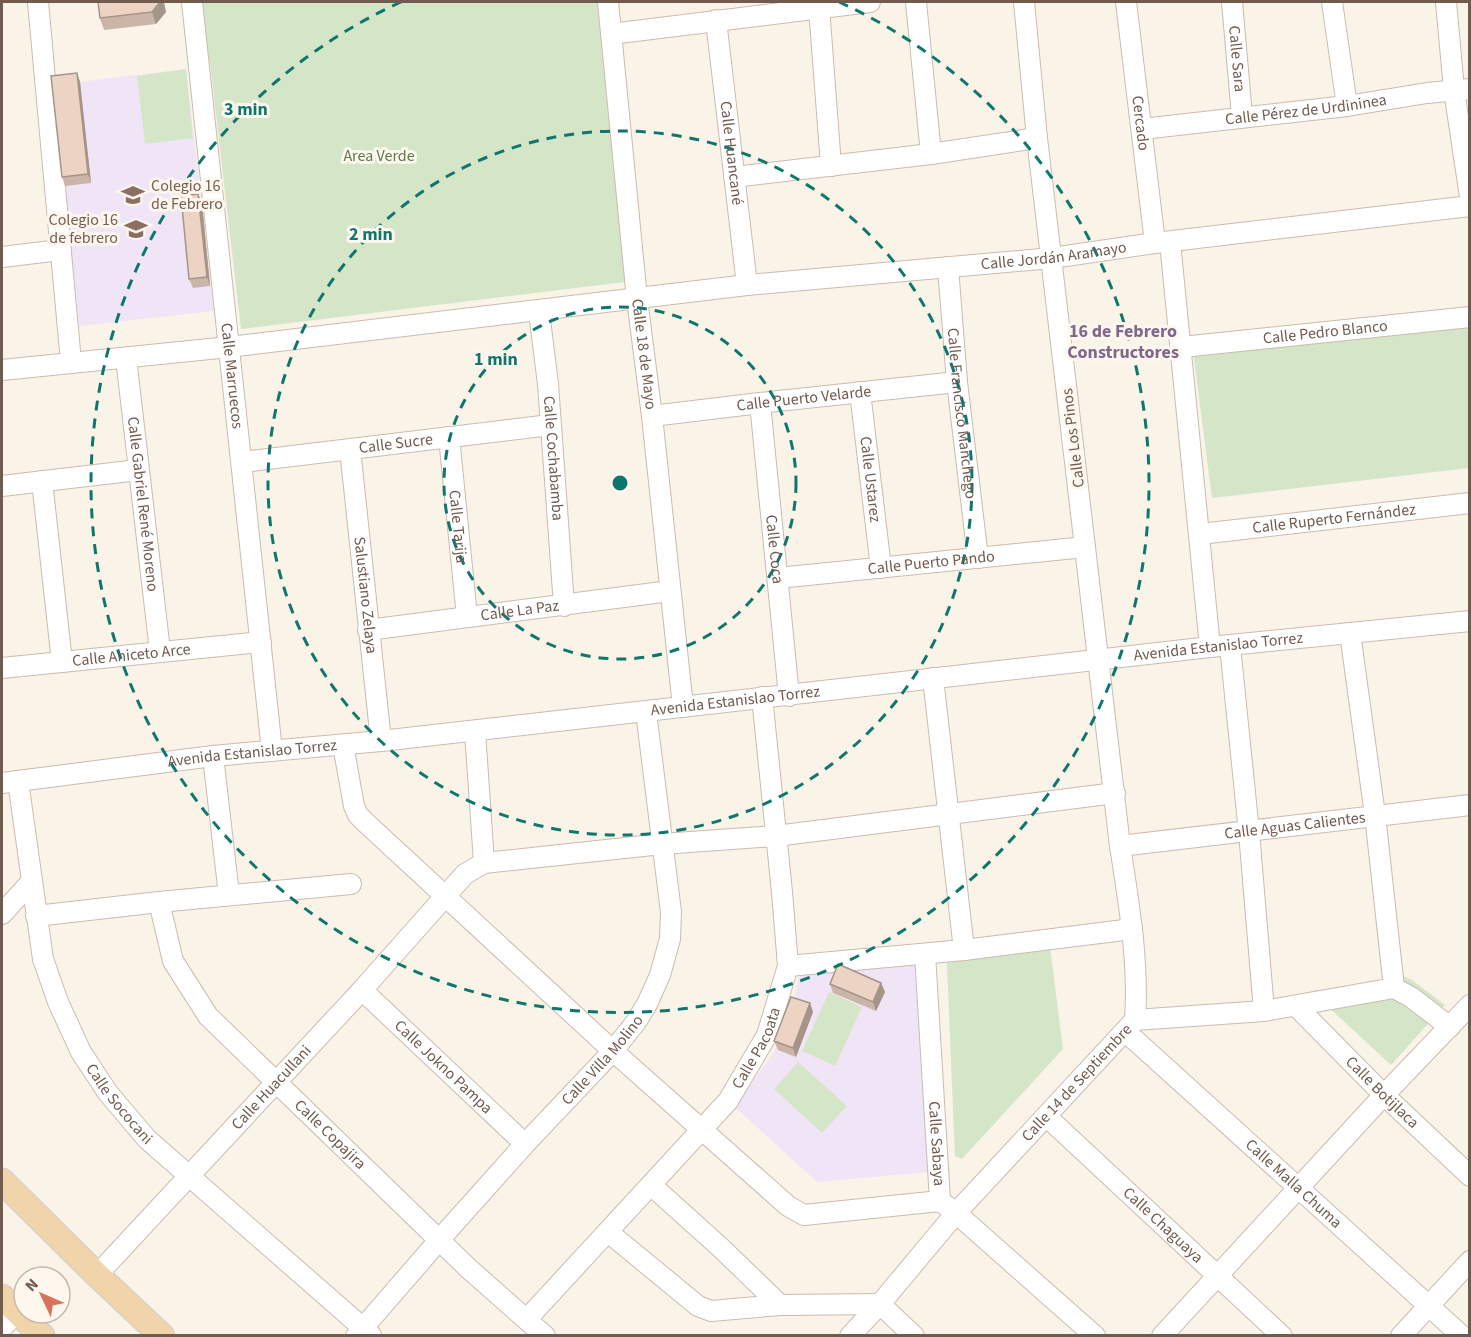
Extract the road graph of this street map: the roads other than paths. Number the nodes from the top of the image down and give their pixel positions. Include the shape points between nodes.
1 (38, 2) edge
2 (192, 2) edge
3 (608, 2) edge
4 (870, 2) edge
5 (916, 2) edge
6 (1024, 2) edge
7 (1126, 2) edge
8 (1232, 2) edge
9 (1332, 2) edge
10 (1446, 2) edge
11 (819, 7) junction
12 (716, 20) junction
13 (610, 34) junction
14 (1462, 90) edge
15 (1347, 106) junction
16 (1242, 116) junction
17 (1142, 129) junction
18 (1037, 138) junction
19 (931, 154) junction
20 (831, 166) junction
21 (734, 177) junction
22 (1470, 197) edge
23 (1470, 206) edge
24 (1163, 242) junction
25 (60, 250) junction
26 (2, 257) edge
27 (1052, 258) junction
28 (948, 267) junction
29 (747, 285) junction
30 (637, 299) junction
31 (538, 312) junction
32 (1470, 317) edge
33 (229, 347) junction
34 (1182, 347) junction
35 (126, 358) junction
36 (71, 362) junction
37 (2, 370) edge
38 (957, 382) junction
39 (860, 392) junction
40 (760, 403) junction
41 (652, 416) junction
42 (550, 425) junction
43 (449, 437) junction
44 (350, 449) junction
45 (243, 462) junction
46 (138, 470) junction
47 (42, 481) junction
48 (2, 486) edge
49 (1470, 502) edge
50 (1200, 534) junction
51 (1085, 547) junction
52 (978, 558) junction
53 (881, 568) junction
54 (778, 578) junction
55 (670, 591) junction
56 (564, 606) junction
57 (467, 617) junction
58 (1470, 621) edge
59 (368, 630) junction
60 (1350, 633) junction
61 (261, 642) junction
62 (1230, 646) junction
63 (1210, 647) junction
64 (160, 651) junction
65 (1098, 660) junction
66 (62, 662) junction
67 (2, 668) edge
68 (933, 678) junction
69 (789, 696) junction
70 (762, 697) junction
71 (683, 707) junction
72 (646, 712) junction
73 (474, 730) junction
74 (381, 741) junction
75 (343, 745) junction
76 (272, 751) junction
77 (213, 756) junction
78 (10, 782) edge
79 (1115, 793) junction
80 (1470, 805) edge
81 (950, 813) junction
82 (1375, 815) junction
83 (1249, 832) junction
84 (776, 836) junction
85 (662, 844) junction
86 (1120, 846) junction
87 (484, 863) junction
88 (32, 881) junction
89 (351, 884) dead end
90 (229, 895) junction
91 (445, 897) junction
92 (159, 902) junction
93 (2, 914) edge
94 (36, 916) junction
95 (1132, 929) junction
96 (964, 950) junction
97 (925, 954) junction
98 (788, 966) junction
99 (1394, 988) junction
100 (362, 990) junction
101 (1296, 1006) junction
102 (1469, 1007) edge
103 (1264, 1011) junction
104 (1131, 1026) junction
105 (1450, 1027) junction
106 (613, 1051) junction
107 (276, 1082) junction
108 (1384, 1095) junction
109 (1046, 1116) junction
110 (701, 1129) junction
111 (525, 1144) junction
112 (191, 1176) junction
113 (1470, 1176) edge
114 (2, 1181) edge
115 (651, 1185) junction
116 (1297, 1188) junction
117 (940, 1201) junction
118 (956, 1213) junction
119 (608, 1232) junction
120 (440, 1239) junction
121 (1470, 1261) edge
122 (97, 1275) junction
123 (1217, 1276) junction
124 (880, 1304) junction
125 (780, 1305) junction
126 (1428, 1305) junction
127 (7, 1312) edge
128 (527, 1319) junction
129 (364, 1333) edge
130 (42, 1335) edge
131 (162, 1335) edge
132 (545, 1335) edge
133 (850, 1335) edge
134 (914, 1335) edge
135 (1095, 1335) edge
136 (1162, 1335) edge
137 (1282, 1335) edge
138 (1401, 1335) edge
139 (1462, 1335) edge

1 - 25 street
2 - 33 street, Calle Marruecos
3 - 13 street, Calle 18 de Mayo
4 - 11 street
5 - 19 street
6 - 18 street, Calle Los Pinos
7 - 17 street, Cercado
8 - 16 street, Calle Sara
9 - 15 street
10 - 14 street
11 - 12 street
11 - 20 street
12 - 13 street
12 - 21 street, Calle Huancané
13 - 30 street, Calle 18 de Mayo
14 - 15 street, Calle Pérez de Urdininea
14 - 22 street
15 - 16 street, Calle Pérez de Urdininea
16 - 17 street, Calle Pérez de Urdininea
17 - 24 street, Cercado
18 - 19 street
18 - 27 street, Calle Los Pinos
19 - 20 street
20 - 21 street
21 - 29 street, Calle Huancané
23 - 24 street, Calle Jordán Aramayo
24 - 27 street, Calle Jordán Aramayo
24 - 34 street, Cercado
25 - 26 street
25 - 36 street
27 - 28 street, Calle Jordán Aramayo
27 - 51 street, Calle Los Pinos
28 - 29 street, Calle Jordán Aramayo
28 - 38 street, Calle Francisco Manchego
29 - 30 street, Calle Jordán Aramayo
30 - 31 street, Calle Jordán Aramayo
30 - 41 street, Calle 18 de Mayo
31 - 33 street, Calle Jordán Aramayo
31 - 42 street, Calle Cochabamba
32 - 34 street, Calle Pedro Blanco
33 - 35 street, Calle Jordán Aramayo
33 - 45 street, Calle Marruecos
34 - 50 street, Cercado
35 - 36 street, Calle Jordán Aramayo
35 - 46 street, Calle Gabriel René Moreno
36 - 37 street, Calle Jordán Aramayo
38 - 39 street, Calle Puerto Velarde
38 - 52 street, Calle Francisco Manchego
39 - 40 street, Calle Puerto Velarde
39 - 53 street, Calle Ustarez
40 - 41 street, Calle Puerto Velarde
40 - 54 street, Calle Coca
41 - 55 street, Calle 18 de Mayo
42 - 43 street, Calle Sucre
42 - 56 street, Calle Cochabamba
43 - 44 street, Calle Sucre
43 - 57 street, Calle Tarija
44 - 45 street, Calle Sucre
44 - 59 street, Salustiano Zelaya
45 - 61 street, Calle Marruecos
46 - 47 street
46 - 64 street, Calle Gabriel René Moreno
47 - 48 street
47 - 66 street
49 - 50 street, Calle Ruperto Fernández
50 - 63 street, Cercado
51 - 52 street, Calle Puerto Pando
51 - 65 street, Calle Los Pinos
52 - 53 street, Calle Puerto Pando
53 - 54 street, Calle Puerto Pando
54 - 69 street, Calle Coca
55 - 56 street, Calle La Paz
55 - 71 street, Calle 18 de Mayo
56 - 57 street, Calle La Paz
57 - 59 street, Calle La Paz
58 - 60 street, Avenida Estanislao Torrez
59 - 74 street, Salustiano Zelaya
60 - 62 street, Avenida Estanislao Torrez
60 - 82 street
61 - 64 street, Calle Aniceto Arce
61 - 76 street, Calle Marruecos
62 - 63 street, Avenida Estanislao Torrez
62 - 83 street
63 - 65 street, Avenida Estanislao Torrez
64 - 66 street, Calle Aniceto Arce
65 - 68 street, Avenida Estanislao Torrez
65 - 79 street, Calle 14 de Septiembre
66 - 67 street, Calle Aniceto Arce
68 - 69 street, Avenida Estanislao Torrez
68 - 81 street
69 - 70 street, Avenida Estanislao Torrez
70 - 71 street, Avenida Estanislao Torrez
70 - 84 street, Calle Pacoata
71 - 72 street, Avenida Estanislao Torrez
72 - 73 street, Avenida Estanislao Torrez
72 - 85 street, Calle Villa Molino
73 - 74 street, Avenida Estanislao Torrez
73 - 87 street
74 - 75 street, Avenida Estanislao Torrez
75 - 76 street, Avenida Estanislao Torrez
75 - 91 street via 358,815
76 - 77 street, Avenida Estanislao Torrez
77 - 78 street, Avenida Estanislao Torrez
77 - 90 street
78 - 88 street, Calle Sococani
79 - 81 street
79 - 86 street, Calle 14 de Septiembre
80 - 82 street, Calle Aguas Calientes
81 - 84 street
81 - 96 street
82 - 83 street, Calle Aguas Calientes
82 - 99 street
83 - 86 street, Calle Aguas Calientes
83 - 103 street
84 - 85 street
84 - 98 street, Calle Pacoata
85 - 87 street
85 - 106 street, Calle Villa Molino via 670,939 647,1004
86 - 95 street, Calle 14 de Septiembre
87 - 91 street, Calle Huacullani via 465,874
88 - 93 street
88 - 94 street, Calle Sococani
89 - 90 street
90 - 92 street
91 - 100 street, Calle Huacullani
91 - 106 street
92 - 94 street
92 - 107 street, Calle Copajira via 173,962 186,984 208,1016
94 - 112 street, Calle Sococani via 43,958 81,1052 108,1093 147,1139
95 - 96 street
95 - 104 street, Calle 14 de Septiembre via 1137,988
96 - 97 street
97 - 98 street
97 - 117 street, Calle Sabaya
98 - 110 street, Calle Pacoata via 767,1035 728,1101
99 - 101 street
99 - 105 street
100 - 107 street, Calle Huacullani
100 - 111 street, Calle Jokno Pampa
101 - 103 street
101 - 108 street, Calle Botijlaca
102 - 105 street
103 - 104 street
104 - 109 street, Calle 14 de Septiembre
104 - 116 street, Calle Malla Chuma
105 - 108 street
106 - 110 street
106 - 111 street, Calle Villa Molino
107 - 112 street, Calle Huacullani
107 - 120 street, Calle Copajira
108 - 113 street, Calle Botijlaca
108 - 116 street
109 - 118 street, Calle 14 de Septiembre
109 - 123 street, Calle Chaguaya
110 - 115 street, Calle Pacoata
110 - 117 street via 788,1206 804,1215
111 - 120 street, Calle Villa Molino
112 - 122 street, Calle Huacullani
112 - 129 street, Calle Sococani
114 - 122 main road
115 - 119 street, Calle Pacoata
115 - 125 street
116 - 123 street
116 - 126 street, Calle Malla Chuma
117 - 118 street, Calle Sabaya
118 - 124 street, Calle 14 de Septiembre
118 - 135 street, Calle Sabaya
119 - 125 street via 698,1306 711,1311
119 - 128 street, Calle Pacoata
120 - 128 street, Calle Copajira
120 - 129 street, Calle Villa Molino
121 - 126 street
122 - 131 main road
123 - 136 street
123 - 137 street, Calle Chaguaya
124 - 125 street
124 - 133 street, Calle 14 de Septiembre
124 - 134 street
126 - 138 street
126 - 139 street, Calle Malla Chuma
127 - 130 main road
128 - 132 street, Calle Copajira

